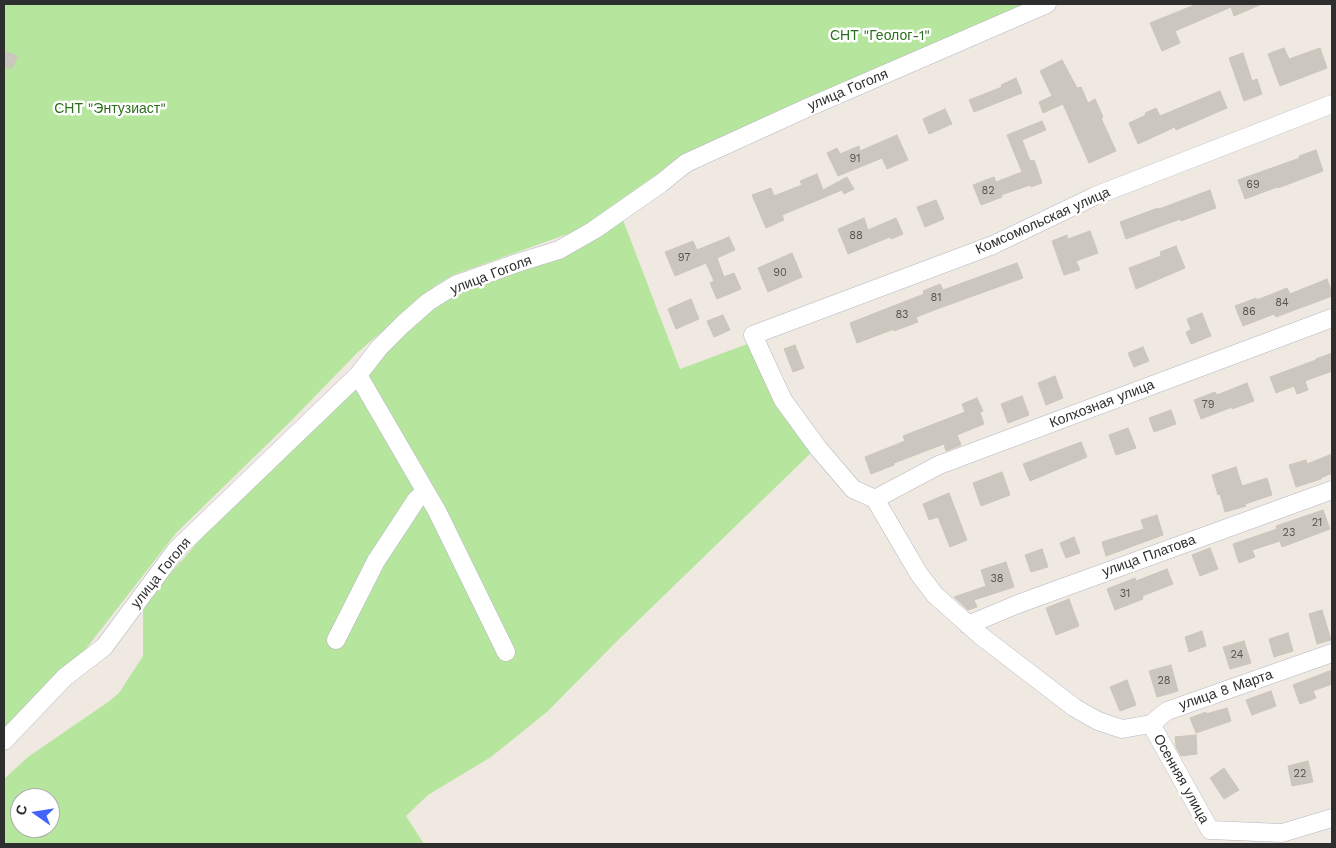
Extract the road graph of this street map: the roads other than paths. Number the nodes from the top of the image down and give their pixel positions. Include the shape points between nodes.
1 (1047, 4) edge
2 (1332, 104) edge
3 (1332, 318) edge
4 (358, 375) junction
5 (1332, 490) edge
6 (425, 491) junction
7 (875, 499) junction
8 (968, 625) junction
9 (336, 640) dead end
10 (506, 652) dead end
11 (1332, 653) edge
12 (1151, 724) junction
13 (4, 741) edge
14 (1332, 818) edge
15 (1209, 837) edge

1 - 4 street, улица Гоголя via 686,164 594,230 559,250 456,285 428,302 402,325
2 - 7 street, Комсомольская улица via 1095,196 993,245 753,335 783,400 818,448 853,489
3 - 7 street, Колхозная улица via 940,464
4 - 6 street
4 - 13 street, улица Гоголя via 176,550 104,647 66,677
5 - 8 street, улица Платова
6 - 9 street via 376,561
6 - 10 street
7 - 8 street via 919,574 935,595
8 - 12 street, улица 8 Марта via 1075,708 1098,721 1122,729
11 - 12 street, улица 8 Марта via 1167,711
12 - 15 street, Осенняя улица
14 - 15 street, Осенняя улица via 1282,833

